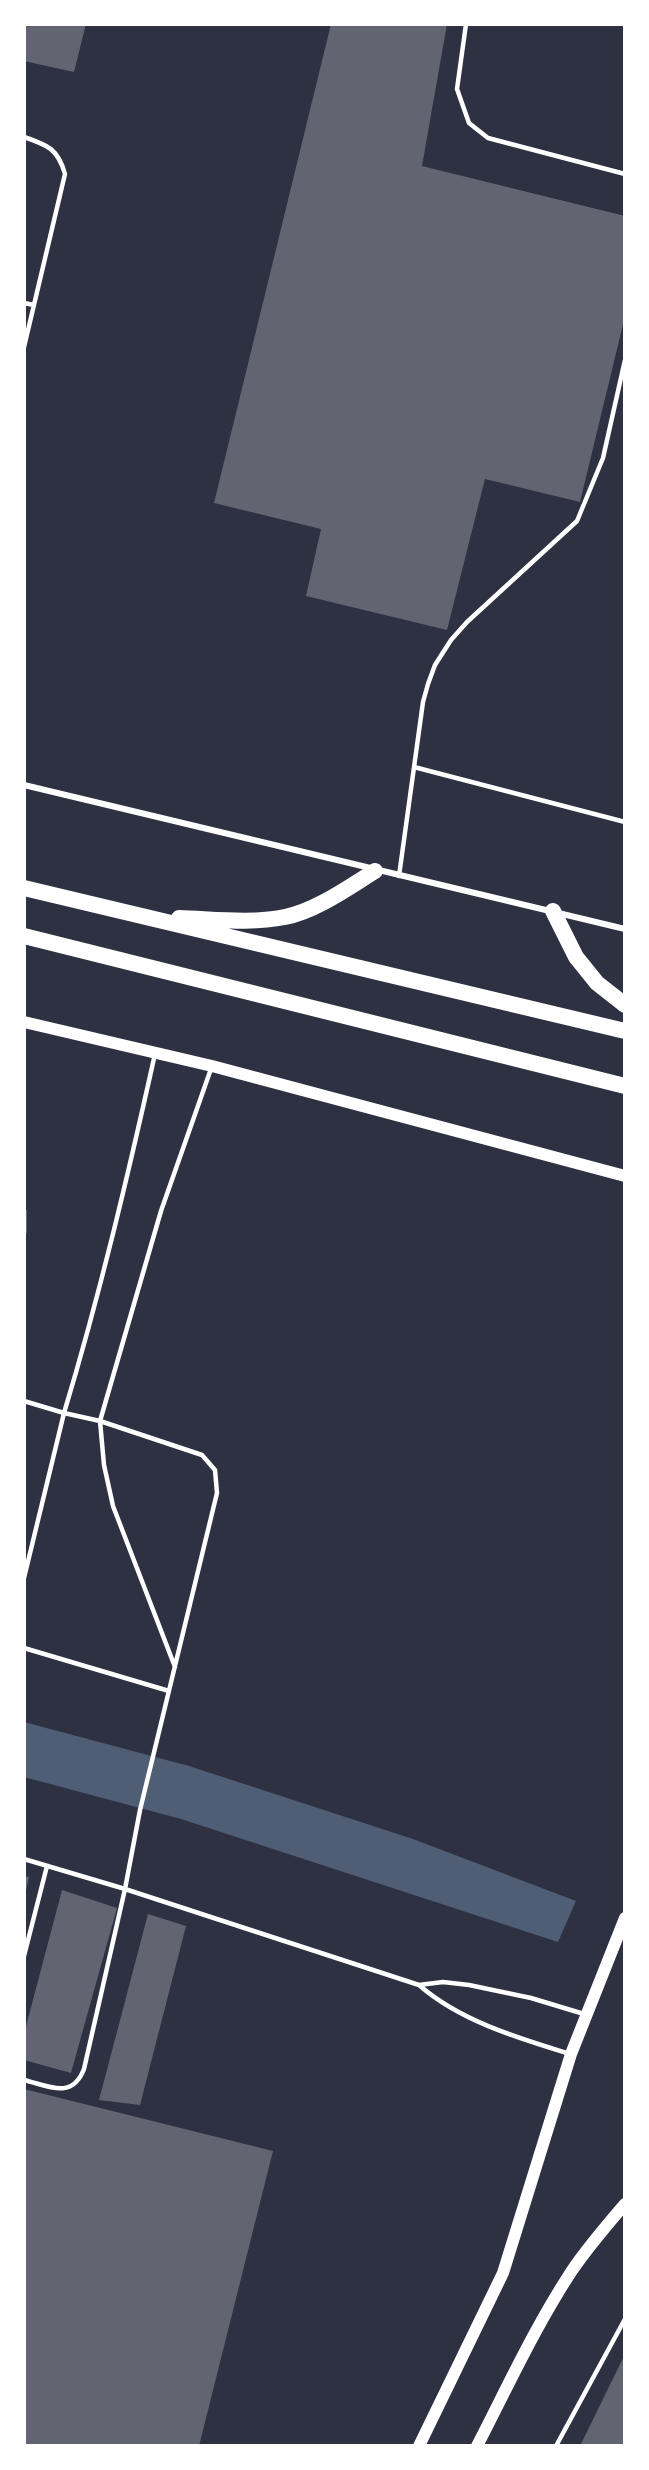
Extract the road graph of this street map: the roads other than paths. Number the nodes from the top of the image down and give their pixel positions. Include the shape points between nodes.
1 (466, 24) edge
2 (24, 137) edge
3 (625, 174) edge
4 (24, 303) edge
5 (34, 305) junction
6 (24, 347) edge
7 (625, 360) edge
8 (414, 767) junction
9 (24, 786) edge
10 (625, 822) edge
11 (375, 871) junction
12 (399, 876) junction
13 (24, 888) edge
14 (553, 911) junction
15 (142, 917) junction
16 (625, 929) edge
17 (24, 936) edge
18 (625, 1005) edge
19 (24, 1022) edge
20 (625, 1031) edge
21 (155, 1054) junction
22 (212, 1066) junction
23 (625, 1086) edge
24 (625, 1176) edge
25 (24, 1210) edge
26 (24, 1233) edge
27 (24, 1401) edge
28 (64, 1413) junction
29 (100, 1421) junction
30 (24, 1578) edge
31 (24, 1648) edge
32 (175, 1667) junction
33 (169, 1691) junction
34 (24, 1859) edge
35 (47, 1866) junction
36 (125, 1889) junction
37 (625, 1918) edge
38 (625, 1936) edge
39 (614, 1945) junction
40 (24, 1956) edge
41 (419, 1985) junction
42 (587, 2015) junction
43 (571, 2054) junction
44 (24, 2080) edge
45 (625, 2204) edge
46 (625, 2319) edge
47 (419, 2446) edge
48 (477, 2446) edge
49 (555, 2446) edge

1 - 3 lane via 457,89 470,123 488,138
2 - 5 lane via 44,144 60,156 65,174
4 - 5 lane
5 - 6 lane
7 - 8 lane via 603,458 578,521 451,640 428,684
8 - 10 lane
8 - 12 lane
9 - 11 street
11 - 12 street
11 - 15 highway via 328,900 286,917
12 - 14 street
13 - 15 highway
14 - 16 street
14 - 18 highway via 576,957 597,983
15 - 20 highway
17 - 23 highway
19 - 21 main road
21 - 22 main road
21 - 28 lane via 120,1214
22 - 24 main road
22 - 29 lane via 161,1211
25 - 26 lane
27 - 28 lane
28 - 29 lane
28 - 30 lane
29 - 32 lane via 113,1506
29 - 32 lane via 202,1455 215,1470 217,1493
31 - 33 lane
32 - 33 lane
33 - 36 lane
34 - 35 lane
35 - 36 lane
35 - 40 lane
36 - 41 lane
36 - 44 lane via 84,2069 73,2086 64,2090
37 - 39 main road
38 - 39 main road
39 - 42 main road
41 - 42 lane via 469,1985
41 - 43 lane via 438,2001 482,2022
42 - 43 main road
43 - 47 main road via 503,2273
45 - 48 main road via 571,2271
46 - 49 lane

